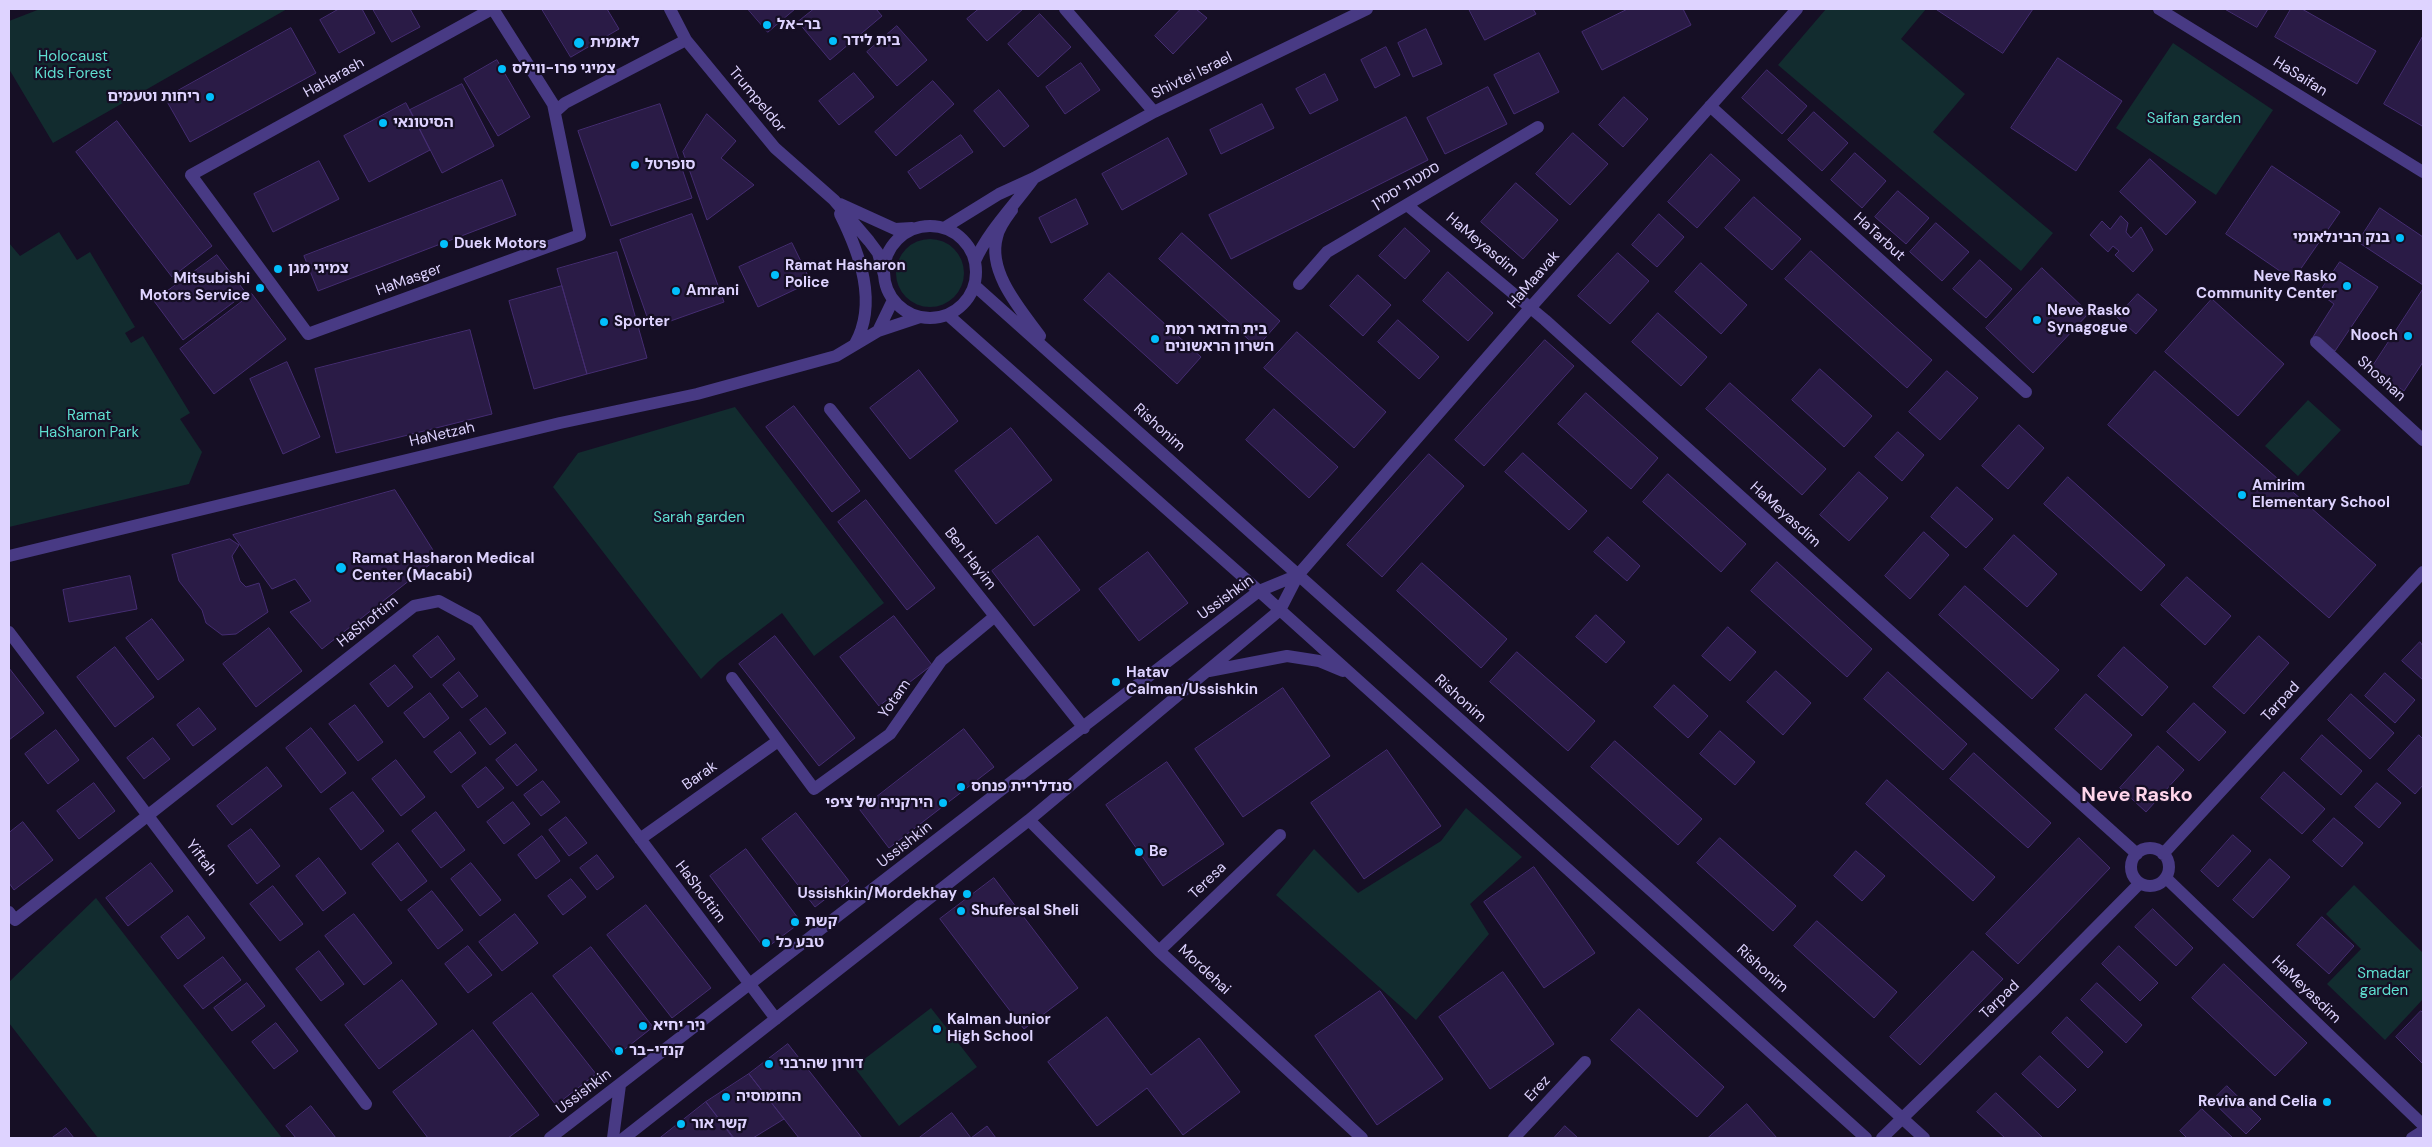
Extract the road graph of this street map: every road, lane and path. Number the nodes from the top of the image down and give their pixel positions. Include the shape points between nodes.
1 (493, 9) edge
2 (670, 9) edge
3 (1065, 9) edge
4 (1798, 9) edge
5 (2159, 9) edge
6 (1363, 10) edge
7 (686, 40) junction
8 (558, 106) junction
9 (1710, 106) junction
10 (1154, 112) junction
11 (1538, 127) dead end
12 (2423, 172) edge
13 (191, 175) joint
14 (1034, 178) junction
15 (834, 200) junction
16 (1408, 204) junction
17 (1012, 210) junction
18 (917, 228) junction
19 (944, 228) junction
20 (975, 261) junction
21 (884, 275) junction
22 (1299, 284) dead end
23 (974, 285) junction
24 (893, 300) junction
25 (1531, 307) junction
26 (948, 315) junction
27 (920, 317) junction
28 (878, 331) junction
29 (2316, 342) dead end
30 (855, 345) junction
31 (1058, 360) junction
32 (2026, 392) dead end
33 (830, 409) dead end
34 (2423, 440) edge
35 (9, 556) edge
36 (2423, 572) edge
37 (1298, 575) junction
38 (1259, 591) junction
39 (1280, 610) junction
40 (994, 617) junction
41 (9, 632) edge
42 (1206, 672) junction
43 (1350, 674) junction
44 (732, 678) dead end
45 (1084, 728) junction
46 (778, 741) junction
47 (148, 815) junction
48 (1029, 820) junction
49 (1280, 835) dead end
50 (640, 839) junction
51 (2136, 854) junction
52 (2163, 854) junction
53 (2166, 878) junction
54 (2140, 883) junction
55 (12, 916) edge
56 (1159, 951) junction
57 (750, 985) junction
58 (776, 1019) junction
59 (1586, 1062) dead end
60 (620, 1085) junction
61 (366, 1104) dead end
62 (1902, 1118) junction
63 (2423, 1125) edge
64 (2423, 1131) edge
65 (550, 1138) edge
66 (613, 1138) edge
67 (624, 1138) edge
68 (1362, 1138) edge
69 (1514, 1138) edge
70 (1866, 1138) edge
71 (1882, 1138) edge
72 (1924, 1138) edge
73 (2412, 1138) edge

1 - 8 street, HaHarash
1 - 13 street, HaHarash
2 - 7 street, Trumpeldor
3 - 10 street
4 - 9 street, HaMaavak
5 - 12 street, HaSaifan
6 - 10 street, Shivtei Israel
7 - 8 street
7 - 15 street, Trumpeldor via 775,148
8 - 13 street, HaMasger via 580,235 308,334
9 - 25 street, HaMaavak
9 - 32 street, HaTarbut
10 - 14 street, Shivtei Israel
11 - 16 street, סמטת יסמין
14 - 17 street, Shivtei Israel
14 - 19 street, Shivtei Israel via 1000,194
15 - 18 street, Trumpeldor via 878,224 895,229
15 - 21 street, Trumpeldor via 878,254
15 - 30 street via 860,264 866,290 864,329
16 - 22 street, סמטת יסמין via 1327,252
16 - 25 street, HaMeyasdim
17 - 20 street, Shivtei Israel via 983,244
17 - 31 street via 996,238 996,260 1001,276 1024,314
18 - 19 street
18 - 21 street via 902,235 892,245 885,259
19 - 20 street via 958,236
20 - 23 street
21 - 24 street
23 - 26 street via 961,306
23 - 31 street, Rishonim
24 - 27 street via 905,311
24 - 28 street
25 - 37 street, HaMaavak
25 - 51 street, HaMeyasdim
26 - 27 street
26 - 38 street
27 - 28 street, HaNetzah
28 - 30 street, HaNetzah
29 - 34 street, Shoshan
30 - 35 street, HaNetzah via 836,356 697,394 560,423
31 - 37 street, Rishonim
33 - 40 street, Ben Hayim
36 - 52 street, Tarpad
37 - 38 street, Ussishkin
37 - 39 street
37 - 62 street, Rishonim
38 - 39 street
38 - 45 street, Ussishkin
39 - 42 street
39 - 43 street
40 - 45 street, Ben Hayim
40 - 46 street, Yotam via 942,661 890,734 814,789
41 - 47 street, Yiftah
42 - 43 street via 1287,656 1318,661
42 - 48 street
43 - 70 street
44 - 46 street
45 - 57 street, Ussishkin
46 - 50 street, Barak
47 - 50 street, HaShoftim via 414,606 439,601 476,621
47 - 55 street, HaShoftim
47 - 61 street, Yiftah
48 - 56 street, Mordehai
48 - 58 street
49 - 56 street, Teresa
50 - 57 street, HaShoftim
51 - 52 street via 2152,848
51 - 54 street via 2131,866
52 - 53 street via 2169,866
53 - 54 street via 2152,886
53 - 63 street, HaMeyasdim
54 - 62 street, Tarpad
56 - 68 street, Mordehai
57 - 58 street, HaShoftim
57 - 60 street, Ussishkin
58 - 67 street
59 - 69 street, Erez
60 - 65 street, Ussishkin
60 - 66 street
62 - 71 street, Tarpad
62 - 72 street, Rishonim
64 - 73 street

